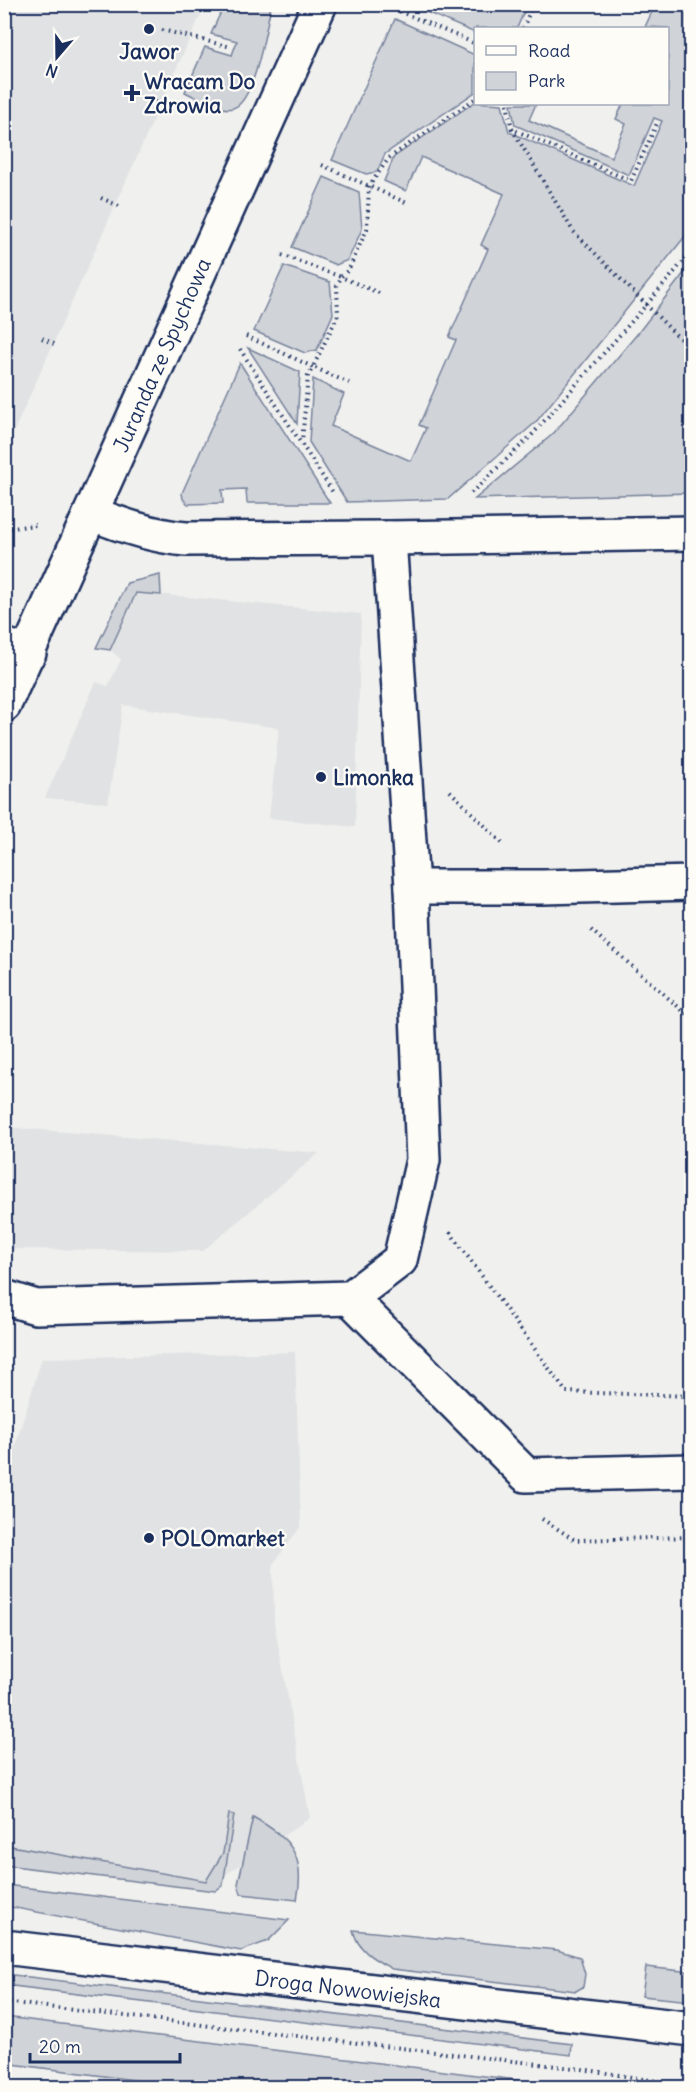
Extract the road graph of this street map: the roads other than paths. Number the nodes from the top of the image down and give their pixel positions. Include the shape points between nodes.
1 (320, 4) edge
2 (91, 513) junction
3 (692, 533) edge
4 (389, 538) junction
5 (17, 649) edge
6 (4, 705) edge
7 (692, 884) edge
8 (412, 887) junction
9 (4, 1297) edge
10 (350, 1298) junction
11 (692, 1472) edge
12 (4, 1947) edge
13 (692, 2029) edge

1 - 2 street, Juranda ze Spychowa
2 - 4 street via 158,537
2 - 5 street, Juranda ze Spychowa
3 - 4 street
4 - 8 street
5 - 6 street, Juranda ze Spychowa
7 - 8 street
8 - 10 street via 423,1160 400,1260
9 - 10 street via 36,1307
10 - 11 street via 526,1475
12 - 13 street, Droga Nowowiejska

